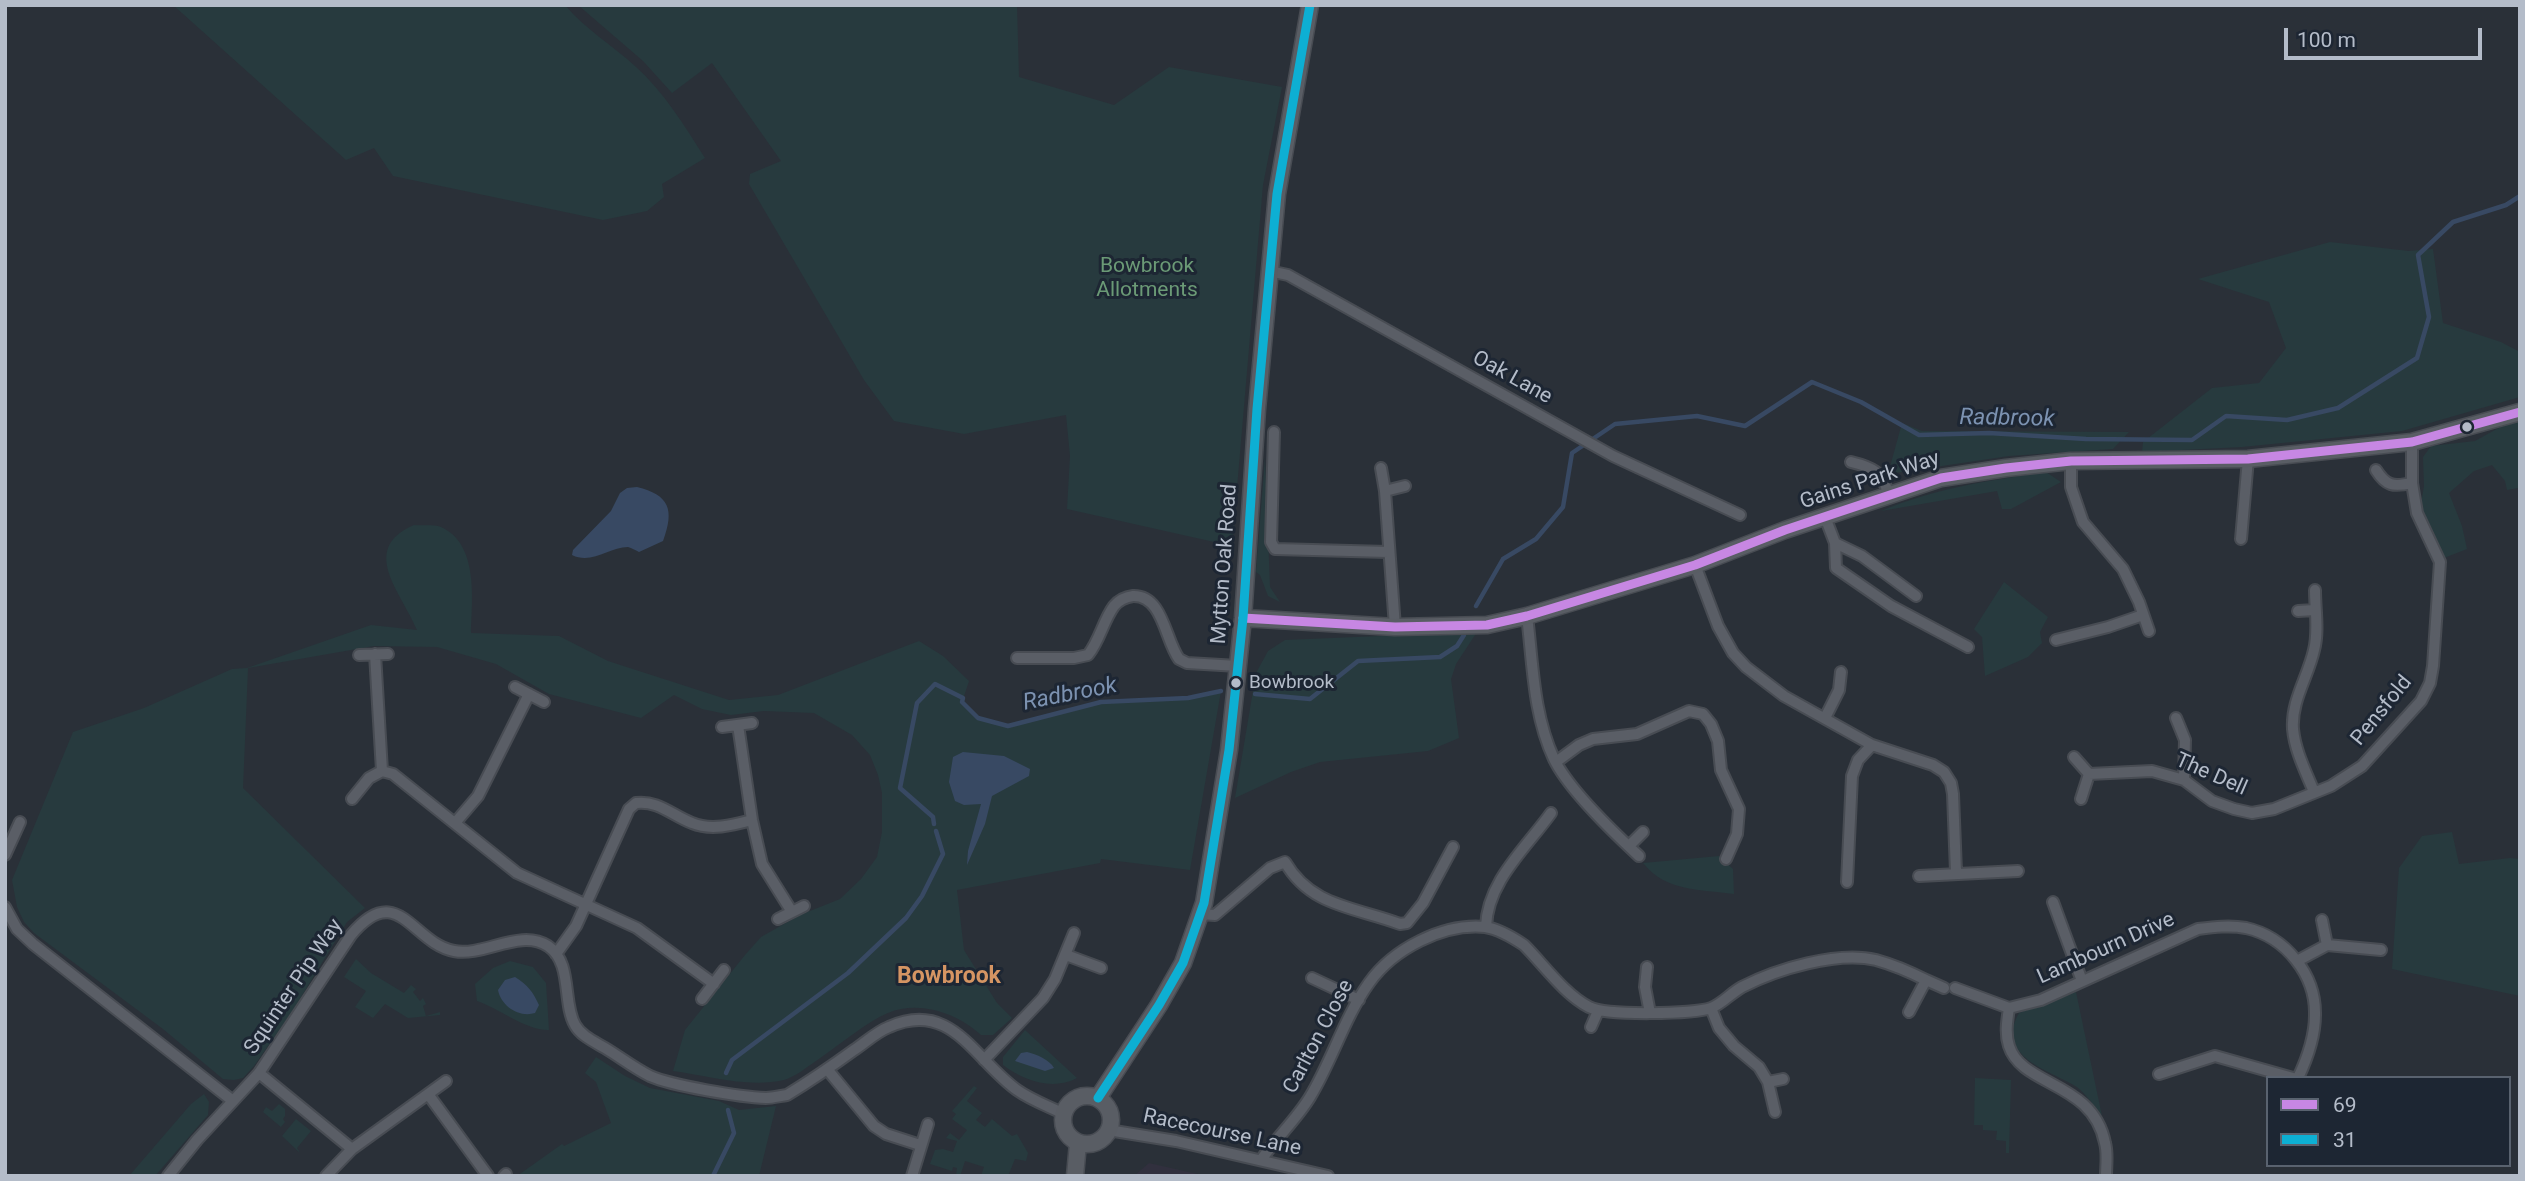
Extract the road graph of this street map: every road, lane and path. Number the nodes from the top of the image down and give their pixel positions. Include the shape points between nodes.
1 (1310, 5) edge
2 (1269, 271) junction
3 (2520, 412) edge
4 (1274, 432) dead end
5 (2412, 442) junction
6 (2248, 459) junction
7 (2071, 461) junction
8 (1851, 462) dead end
9 (1381, 468) dead end
10 (2376, 470) dead end
11 (2412, 483) junction
12 (1405, 486) dead end
13 (1385, 491) junction
14 (1888, 494) junction
15 (2245, 511) junction
16 (2259, 511) dead end
17 (1740, 515) dead end
18 (1825, 517) junction
19 (2241, 540) dead end
20 (1835, 543) junction
21 (1388, 552) junction
22 (1695, 565) junction
23 (2315, 590) dead end
24 (1916, 596) dead end
25 (2315, 610) junction
26 (2298, 611) dead end
27 (2143, 615) junction
28 (1527, 616) junction
29 (1243, 618) junction
30 (1395, 626) junction
31 (2150, 631) dead end
32 (2056, 640) dead end
33 (1968, 647) dead end
34 (375, 654) junction
35 (388, 654) dead end
36 (359, 655) dead end
37 (1017, 657) dead end
38 (1238, 666) junction
39 (1841, 672) dead end
40 (515, 687) dead end
41 (1839, 690) junction
42 (529, 694) junction
43 (1853, 695) dead end
44 (544, 702) dead end
45 (1825, 718) junction
46 (2176, 718) dead end
47 (752, 723) dead end
48 (738, 725) junction
49 (722, 727) dead end
50 (1872, 745) junction
51 (2074, 757) dead end
52 (1556, 762) junction
53 (382, 771) junction
54 (2089, 774) junction
55 (2184, 780) junction
56 (2315, 792) junction
57 (352, 799) dead end
58 (2081, 799) dead end
59 (1551, 813) dead end
60 (752, 820) junction
61 (20, 822) dead end
62 (455, 822) junction
63 (1539, 830) junction
64 (1643, 832) dead end
65 (1549, 839) dead end
66 (1629, 846) junction
67 (1453, 847) dead end
68 (5, 855) edge
69 (1639, 856) dead end
70 (1726, 859) dead end
71 (2018, 870) dead end
72 (1956, 872) junction
73 (1919, 876) dead end
74 (1847, 882) dead end
75 (2053, 902) dead end
76 (585, 903) junction
77 (804, 906) dead end
78 (5, 907) edge
79 (792, 912) junction
80 (1200, 914) junction
81 (778, 919) dead end
82 (2322, 920) dead end
83 (1486, 928) junction
84 (1074, 933) dead end
85 (2327, 945) junction
86 (2381, 950) dead end
87 (556, 954) junction
88 (1066, 955) junction
89 (2297, 961) junction
90 (1647, 967) dead end
91 (1101, 968) dead end
92 (724, 970) dead end
93 (1312, 978) dead end
94 (1926, 980) junction
95 (2082, 981) junction
96 (714, 984) junction
97 (702, 999) dead end
98 (1359, 1000) junction
99 (1711, 1008) junction
100 (2009, 1009) junction
101 (1598, 1010) junction
102 (1909, 1012) dead end
103 (1650, 1013) junction
104 (1591, 1027) dead end
105 (984, 1060) junction
106 (827, 1069) junction
107 (259, 1073) junction
108 (2159, 1074) dead end
109 (2289, 1076) edge
110 (2297, 1076) edge
111 (1783, 1079) dead end
112 (446, 1081) dead end
113 (1768, 1082) junction
114 (428, 1094) junction
115 (1098, 1098) junction
116 (233, 1101) junction
117 (1775, 1112) dead end
118 (1064, 1114) junction
119 (928, 1124) dead end
120 (1108, 1130) junction
121 (1078, 1143) junction
122 (920, 1145) junction
123 (352, 1149) junction
124 (1261, 1160) junction
125 (168, 1176) edge
126 (326, 1176) edge
127 (488, 1176) edge
128 (912, 1176) edge
129 (1074, 1176) edge
130 (1328, 1176) edge
131 (2106, 1176) edge

1 - 2 main road, Mytton Oak Road
2 - 17 street, Oak Lane via 1288,275 1580,439
2 - 29 main road, Mytton Oak Road
3 - 5 main road, Gains Park Way
4 - 21 street via 1271,541 1275,549
5 - 6 main road, Gains Park Way
5 - 11 street, Pensfold
6 - 7 main road, Gains Park Way
6 - 15 street
7 - 14 main road, Gains Park Way via 1941,478
7 - 27 street via 2071,487 2084,522 2123,569
8 - 14 street via 1881,474
9 - 13 street
10 - 11 street via 2391,487
11 - 56 street, Pensfold via 2417,513 2440,562 2430,683 2421,701 2362,766
12 - 13 street
13 - 21 street
14 - 18 main road, Gains Park Way
15 - 16 street
15 - 19 street
18 - 20 street
18 - 22 main road, Gains Park Way
20 - 24 street via 1862,556
20 - 33 street via 1836,568 1891,606
21 - 30 street
22 - 28 main road, Gains Park Way
22 - 45 street via 1733,653 1767,685
23 - 25 street
25 - 26 street
25 - 56 street via 2317,636 2298,693 2293,730
27 - 31 street
27 - 32 street
28 - 30 main road, Gains Park Way via 1471,627
28 - 52 street via 1536,701
29 - 30 main road, Gains Park Way
29 - 38 main road, Mytton Oak Road
34 - 35 street
34 - 36 street
34 - 53 street
37 - 38 street via 1088,655 1114,606 1135,596 1156,608 1179,659
38 - 80 main road, Mytton Oak Road via 1229,750
39 - 41 street
40 - 42 street
41 - 43 street
41 - 45 street
42 - 44 street
42 - 62 street via 478,796
45 - 50 street
46 - 55 street via 2185,740
47 - 48 street
48 - 49 street
48 - 60 street
50 - 72 street via 1944,772 1953,794
50 - 74 street via 1858,760 1853,776
51 - 54 street
52 - 66 street via 1570,784
52 - 70 street via 1593,739 1637,734 1689,711 1703,715 1711,724 1721,770 1739,809 1737,834
53 - 57 street via 369,778
53 - 62 street via 393,774
54 - 55 street, The Dell via 2152,771
54 - 58 street
55 - 56 street, The Dell via 2212,801 2252,813
59 - 63 street
60 - 76 street via 707,827 656,804 636,803 629,809
60 - 79 street via 762,864
61 - 68 street
62 - 76 street via 517,873
63 - 65 street
63 - 83 street via 1491,896
64 - 66 street
66 - 69 street
67 - 80 street via 1423,903 1406,923 1312,894 1285,862 1270,868 1215,915
71 - 72 street
72 - 73 street
75 - 95 street
76 - 87 street via 576,926
76 - 96 street via 637,928
77 - 79 street
78 - 116 street via 33,944
79 - 81 street
80 - 115 main road, Mytton Oak Road via 1183,963
82 - 85 street
83 - 98 street, Carlton Close via 1451,930 1407,949 1377,974
83 - 101 street, Carlton Close via 1524,945 1580,1001
84 - 88 street
85 - 86 street
85 - 89 street
87 - 106 street via 575,1025 597,1044 653,1077 767,1098 787,1095
87 - 107 street, Squinter Pip Way via 547,946 525,940 456,952 441,948 400,916 377,914 364,919
88 - 91 street
88 - 105 street via 1043,998
89 - 95 street, Lambourn Drive via 2265,935 2222,926 2198,929
89 - 110 street, Lambourn Drive via 2313,993 2316,1016
90 - 103 street
92 - 96 street
93 - 98 street
94 - 99 street via 1874,960 1829,960 1770,975
94 - 100 street
94 - 102 street
95 - 100 street, Lambourn Drive
96 - 97 street
98 - 124 street, Carlton Close via 1311,1096
99 - 103 street
99 - 113 street via 1719,1028
100 - 131 street via 2006,1036 2018,1062 2071,1093 2096,1120 2105,1143
101 - 103 street
101 - 104 street
105 - 106 street via 941,1023 905,1021 886,1028
105 - 118 street via 1017,1090
106 - 122 street via 874,1126 886,1135
107 - 116 street, Squinter Pip Way
107 - 123 street
108 - 109 street via 2215,1055
111 - 113 street
112 - 114 street
113 - 117 street
114 - 123 street
114 - 127 street
115 - 118 main road via 1080,1097
115 - 120 main road via 1111,1116
116 - 125 street, Squinter Pip Way
118 - 121 main road via 1066,1132
119 - 122 street
120 - 121 main road via 1095,1143
120 - 124 street, Racecourse Lane
121 - 129 main road
122 - 128 street
123 - 126 street
124 - 130 street, Racecourse Lane

